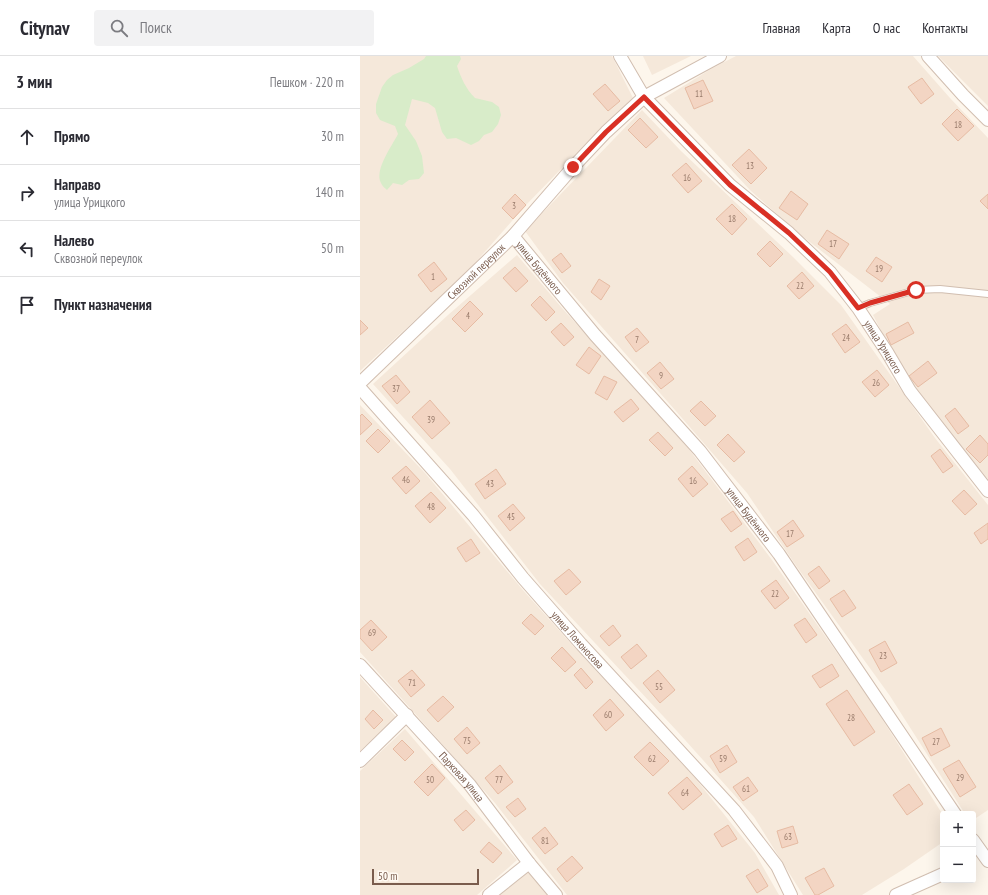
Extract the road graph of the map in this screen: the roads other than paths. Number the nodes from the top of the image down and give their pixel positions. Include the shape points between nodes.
1 (620, 56) edge
2 (720, 56) edge
3 (928, 56) edge
4 (644, 97) junction
5 (988, 120) edge
6 (513, 236) junction
7 (988, 294) edge
8 (858, 308) junction
9 (360, 383) edge
10 (360, 388) edge
11 (988, 491) edge
12 (360, 665) edge
13 (407, 716) junction
14 (360, 760) edge
15 (953, 811) edge
16 (976, 846) edge
17 (982, 859) edge
18 (529, 863) junction
19 (940, 875) edge
20 (489, 895) edge
21 (556, 895) edge
22 (791, 895) edge
23 (896, 895) edge

1 - 4 street, улица Урицкого
2 - 4 street, Сквозной переулок
3 - 5 street
4 - 6 street, Сквозной переулок via 582,157
4 - 8 street, улица Урицкого via 730,185 789,233 830,272
6 - 9 street, Сквозной переулок
6 - 15 street, улица Будённого via 595,334 700,451 779,554
7 - 8 lane via 940,289 916,290
8 - 11 street, улица Урицкого via 910,391
10 - 22 street, улица Ломоносова via 473,515 523,578 581,644 734,810 777,866
12 - 13 street, Парковая улица
13 - 14 street
13 - 18 street, Парковая улица via 470,785
16 - 17 street
18 - 20 street
18 - 21 street, Парковая улица
19 - 23 street

